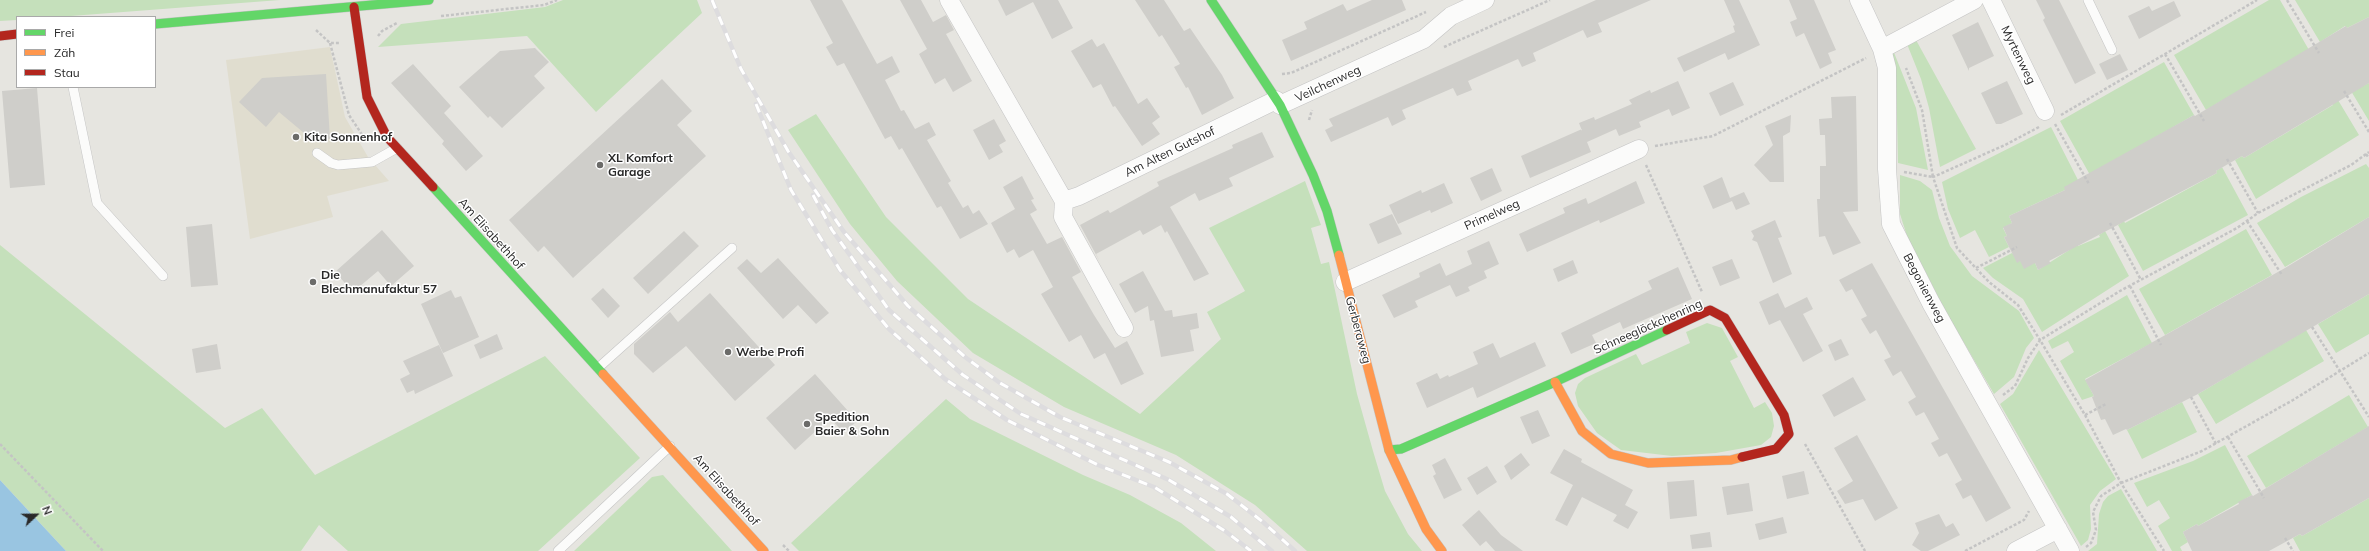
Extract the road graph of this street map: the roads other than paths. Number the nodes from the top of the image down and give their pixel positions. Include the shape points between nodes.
1 (429, 0) edge
2 (950, 0) edge
3 (1211, 0) edge
4 (1485, 0) edge
5 (1859, 0) edge
6 (1974, 0) edge
7 (1991, 0) edge
8 (2088, 0) edge
9 (354, 7) junction
10 (156, 24) edge
11 (16, 34) edge
12 (0, 36) edge
13 (1889, 45) junction
14 (2112, 50) dead end
15 (73, 88) edge
16 (1278, 102) junction
17 (2050, 118) road end
18 (397, 148) junction
19 (1639, 149) road end
20 (317, 153) dead end
21 (1064, 202) junction
22 (732, 248) dead end
23 (163, 276) dead end
24 (1345, 282) junction
25 (1124, 328) dead end
26 (598, 368) junction
27 (1555, 382) junction
28 (670, 446) junction
29 (1390, 450) junction
30 (2058, 529) junction
31 (558, 551) edge
32 (764, 551) edge
33 (1442, 551) edge
34 (2016, 551) edge
35 (2070, 551) edge

1 - 9 street
2 - 21 street
3 - 16 street
4 - 16 street, Veilchenweg via 1451,16 1424,39
5 - 13 street, Begonienweg
6 - 13 street
7 - 17 street, Myrtenweg
8 - 14 lane
9 - 10 street
9 - 18 street, Am Elisabethhof via 367,97 387,137
11 - 12 street
13 - 30 street, Begonienweg via 1887,169 1891,224 1931,304
15 - 23 lane via 98,203
16 - 21 street, Am Alten Gutshof
16 - 24 street, Gerberaweg via 1299,141 1327,211
18 - 20 lane via 372,162 338,165
18 - 26 street, Am Elisabethhof
19 - 24 street, Primelweg
21 - 25 street via 1063,217
22 - 26 lane
24 - 29 street, Gerberaweg
26 - 28 street, Am Elisabethhof
27 - 27 street, Schneeglöckchenring via 1710,310 1725,318 1784,415 1789,434 1776,448 1731,460 1648,463 1611,454 1582,431
27 - 29 street, Schneeglöckchenring via 1401,449
28 - 31 lane
28 - 32 street, Am Elisabethhof
29 - 33 street, Gerberaweg via 1426,530
30 - 34 street
30 - 35 street, Begonienweg

